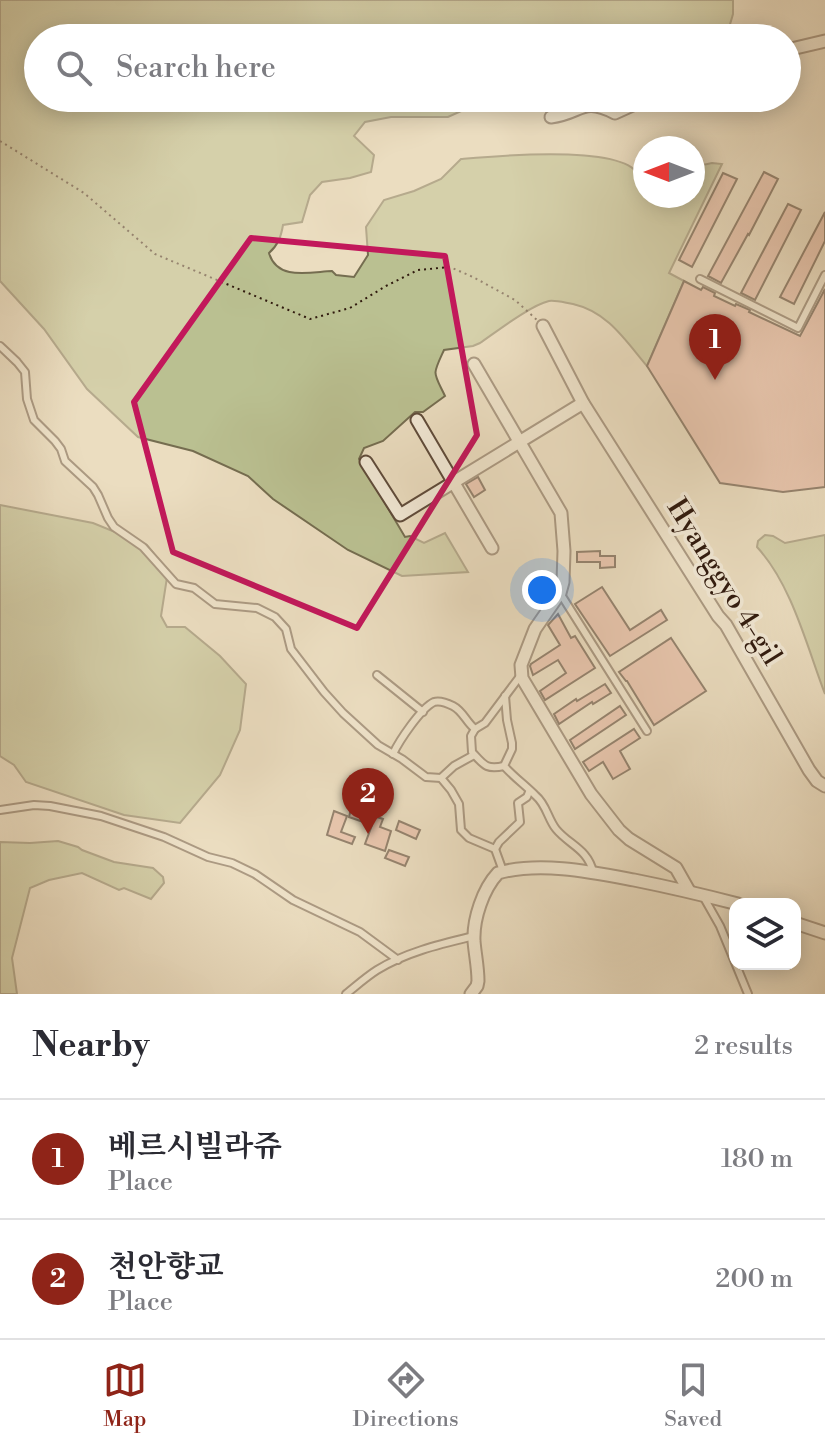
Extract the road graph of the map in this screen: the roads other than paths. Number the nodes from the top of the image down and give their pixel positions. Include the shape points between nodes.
1 (825, 41) edge
2 (801, 47) edge
3 (570, 112) edge
4 (551, 117) dead end
5 (825, 275) edge
6 (700, 279) dead end
7 (543, 326) road end
8 (0, 346) edge
9 (474, 364) dead end
10 (583, 403) junction
11 (417, 420) dead end
12 (518, 442) junction
13 (366, 462) dead end
14 (454, 482) junction
15 (492, 548) dead end
16 (560, 593) junction
17 (377, 675) dead end
18 (521, 675) junction
19 (505, 696) junction
20 (423, 712) junction
21 (475, 729) junction
22 (647, 731) dead end
23 (393, 754) junction
24 (474, 755) junction
25 (504, 766) junction
26 (441, 778) junction
27 (825, 786) edge
28 (529, 792) junction
29 (0, 810) edge
30 (495, 849) junction
31 (503, 871) junction
32 (593, 872) junction
33 (689, 891) junction
34 (702, 895) junction
35 (729, 902) edge
36 (801, 925) edge
37 (825, 933) edge
38 (474, 936) junction
39 (398, 960) junction
40 (346, 994) edge
41 (471, 994) edge
42 (748, 994) edge

1 - 2 street
3 - 4 street
5 - 6 lane via 798,328
7 - 10 street, Hyanggyo 4-gil
8 - 23 lane via 25,372 34,420 93,487 114,527 143,547 176,584 194,588 215,604 257,608 275,617 286,629 291,649 324,692
9 - 12 street
10 - 12 street
10 - 27 street, Hyanggyo 4-gil via 726,625 809,770
11 - 14 street
12 - 14 street
12 - 16 street via 561,513
13 - 14 street via 400,515
14 - 15 street
16 - 18 street via 535,629
16 - 22 lane
17 - 20 lane
18 - 19 lane
18 - 33 street via 591,794 619,830 676,868
19 - 21 lane
19 - 25 lane via 512,743
20 - 21 lane via 440,701 453,706
20 - 23 lane
21 - 24 lane via 470,744
23 - 26 lane via 426,777
24 - 25 lane via 487,767
24 - 26 lane
25 - 28 lane
26 - 30 lane via 458,800 464,835
28 - 30 lane via 518,803 520,822
28 - 32 lane via 557,830 587,856
29 - 39 lane via 50,806 164,837 255,874 293,900 360,932
30 - 31 lane
31 - 32 street
31 - 38 street via 487,889
32 - 33 street
33 - 34 street
34 - 35 street
34 - 42 lane
36 - 37 street
38 - 39 lane
38 - 41 street via 478,981
39 - 40 lane

